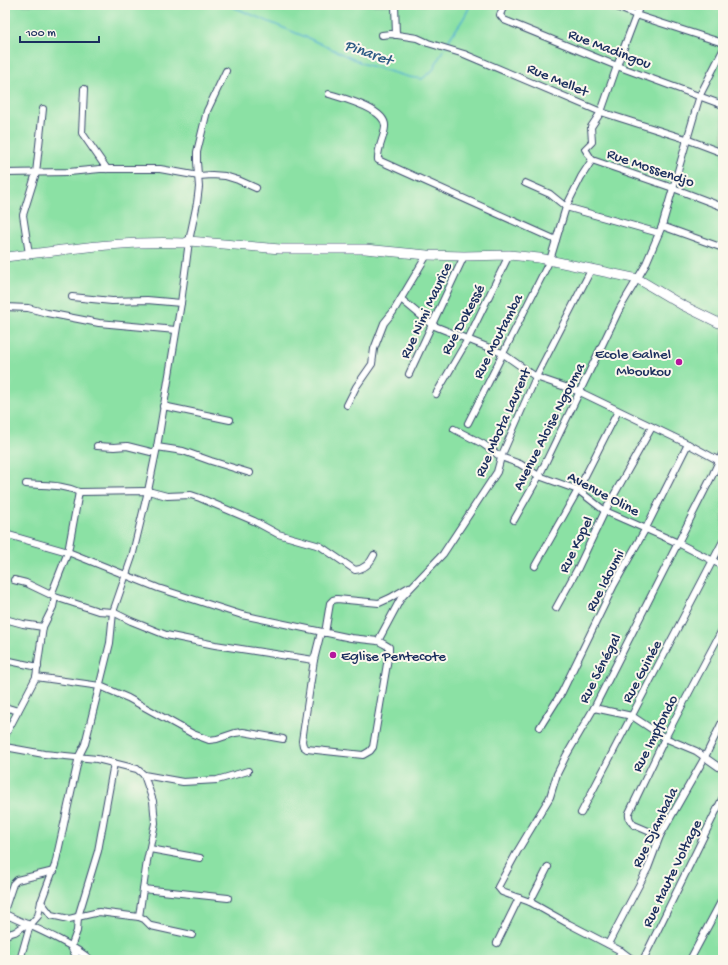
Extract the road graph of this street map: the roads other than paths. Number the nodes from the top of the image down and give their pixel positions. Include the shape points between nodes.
1 (394, 5) edge
2 (504, 5) edge
3 (612, 5) edge
4 (640, 5) edge
5 (636, 15) junction
6 (382, 35) dead end
7 (396, 35) junction
8 (723, 43) edge
9 (723, 50) edge
10 (617, 66) junction
11 (226, 71) dead end
12 (84, 89) dead end
13 (329, 94) dead end
14 (700, 96) junction
15 (723, 105) edge
16 (43, 109) dead end
17 (601, 112) junction
18 (686, 139) junction
19 (723, 153) edge
20 (592, 160) junction
21 (107, 169) junction
22 (5, 173) edge
23 (36, 173) junction
24 (199, 176) junction
25 (524, 182) dead end
26 (256, 188) dead end
27 (673, 188) junction
28 (566, 207) junction
29 (723, 207) edge
30 (662, 226) junction
31 (659, 233) junction
32 (556, 240) junction
33 (189, 241) junction
34 (723, 248) edge
35 (29, 254) junction
36 (427, 255) junction
37 (509, 255) junction
38 (464, 256) junction
39 (5, 257) edge
40 (550, 260) junction
41 (592, 268) junction
42 (638, 279) junction
43 (72, 297) dead end
44 (401, 299) junction
45 (181, 303) junction
46 (5, 307) edge
47 (432, 325) junction
48 (723, 325) edge
49 (176, 330) junction
50 (468, 339) junction
51 (502, 353) junction
52 (409, 374) dead end
53 (536, 377) junction
54 (580, 392) junction
55 (436, 394) dead end
56 (347, 405) dead end
57 (163, 406) junction
58 (618, 411) junction
59 (230, 420) dead end
60 (468, 423) dead end
61 (652, 427) junction
62 (454, 429) dead end
63 (688, 444) junction
64 (97, 446) dead end
65 (156, 450) junction
66 (723, 452) edge
67 (501, 457) junction
68 (721, 463) edge
69 (250, 473) dead end
70 (540, 476) junction
71 (26, 484) dead end
72 (578, 490) junction
73 (79, 492) junction
74 (148, 492) junction
75 (605, 511) junction
76 (514, 520) dead end
77 (646, 528) junction
78 (5, 534) edge
79 (723, 541) edge
80 (678, 543) junction
81 (68, 552) junction
82 (374, 555) dead end
83 (713, 562) junction
84 (535, 566) dead end
85 (723, 566) edge
86 (125, 576) junction
87 (14, 580) dead end
88 (414, 583) junction
89 (53, 596) junction
90 (556, 608) dead end
91 (113, 612) junction
92 (5, 619) edge
93 (43, 626) junction
94 (723, 628) edge
95 (323, 632) junction
96 (378, 641) junction
97 (5, 660) edge
98 (314, 660) junction
99 (38, 667) junction
100 (36, 677) junction
101 (100, 686) junction
102 (5, 707) edge
103 (594, 708) junction
104 (18, 711) junction
105 (632, 716) junction
106 (723, 720) edge
107 (540, 727) dead end
108 (5, 736) edge
109 (665, 738) junction
110 (283, 740) dead end
111 (5, 747) edge
112 (79, 756) junction
113 (705, 757) junction
114 (114, 763) junction
115 (723, 770) edge
116 (248, 771) dead end
117 (144, 775) junction
118 (723, 797) edge
119 (581, 813) dead end
120 (660, 836) junction
121 (150, 849) junction
122 (200, 858) dead end
123 (548, 867) dead end
124 (54, 871) junction
125 (143, 890) junction
126 (228, 898) dead end
127 (519, 898) junction
128 (723, 898) edge
129 (42, 902) junction
130 (530, 902) junction
131 (5, 908) edge
132 (5, 914) edge
133 (78, 917) junction
134 (139, 917) junction
135 (28, 924) junction
136 (5, 935) edge
137 (192, 935) dead end
138 (497, 943) dead end
139 (608, 944) junction
140 (71, 947) junction
141 (621, 951) junction
142 (20, 960) edge
143 (76, 960) edge
144 (91, 960) edge
145 (617, 960) edge
146 (633, 960) edge
147 (643, 960) edge
148 (690, 960) edge

1 - 7 street
2 - 10 street, Rue Madingou via 500,16 504,20
3 - 5 street
4 - 5 street
5 - 8 street
5 - 10 street
6 - 7 street, Rue Mellet
7 - 17 street, Rue Mellet via 417,38 464,54
9 - 14 street, Avenue Aloise Ngouma
10 - 14 street, Rue Madingou
10 - 17 street
11 - 24 street via 207,111 197,152
12 - 21 street via 82,133
13 - 32 street via 373,110 383,119 385,126 377,152 378,160
14 - 15 street, Rue Madingou
14 - 18 street, Avenue Aloise Ngouma
16 - 23 street
17 - 18 street, Rue Mellet
17 - 20 street via 591,127 592,142 585,149
18 - 19 street, Rue Mellet
18 - 27 street, Avenue Aloise Ngouma
20 - 27 street, Rue Mossendjo
20 - 28 street, Rue Moutamba
21 - 23 street
21 - 24 street via 160,169
22 - 23 street
23 - 35 street via 23,215
24 - 26 street via 225,176
24 - 33 street via 197,203
25 - 28 street via 550,194
27 - 29 street, Rue Mossendjo
27 - 30 street, Avenue Aloise Ngouma
28 - 31 street
28 - 32 street, Rue Moutamba
30 - 31 street, Avenue Aloise Ngouma
30 - 34 street
31 - 42 street, Avenue Aloise Ngouma
32 - 40 street, Rue Moutamba
33 - 35 main road via 100,246
33 - 36 main road via 280,249 365,249
33 - 45 street
35 - 39 main road
36 - 38 main road
36 - 44 street
37 - 38 main road
37 - 40 main road
37 - 50 street, Rue Dokessé
38 - 47 street, Rue Nimi Maurice
40 - 41 main road
40 - 51 street, Rue Moutamba
41 - 42 main road
41 - 53 street, Rue Mbota Laurent
42 - 48 main road
42 - 54 street, Avenue Aloise Ngouma via 620,308
43 - 45 street
44 - 47 street
44 - 56 street via 384,323 374,349 372,364
45 - 49 street
46 - 49 street via 28,308 99,323
47 - 50 street
47 - 52 street, Rue Nimi Maurice
49 - 57 street
50 - 51 street
50 - 55 street, Rue Dokessé
51 - 53 street
51 - 60 street, Rue Moutamba
53 - 54 street
53 - 67 street, Rue Mbota Laurent
54 - 58 street
54 - 70 street, Avenue Aloise Ngouma
57 - 59 street
57 - 65 street
58 - 61 street
58 - 72 street
61 - 63 street
61 - 75 street, Rue Kopel
62 - 67 street, Avenue Oline
63 - 68 street
63 - 77 street, Rue Idoumi
64 - 65 street via 127,446
65 - 69 street via 183,451
65 - 74 street
66 - 68 street, Rue Sénégal
67 - 70 street, Avenue Oline via 520,464
67 - 88 street, Rue Mbota Laurent via 496,472 443,554
68 - 80 street, Rue Sénégal
70 - 72 street, Avenue Oline
70 - 76 street, Avenue Aloise Ngouma
71 - 73 street via 61,486
72 - 75 street, Avenue Oline
72 - 84 street
73 - 74 street
73 - 81 street
74 - 82 street via 200,498 278,534 320,546 355,570 367,566
74 - 86 street
75 - 77 street, Avenue Oline
75 - 90 street, Rue Kopel
77 - 80 street, Avenue Oline
77 - 107 street, Rue Idoumi via 614,585 562,692
78 - 81 street
79 - 83 street, Rue Guinée
80 - 83 street, Avenue Oline
80 - 103 street, Rue Sénégal
81 - 86 street
81 - 89 street
83 - 85 street, Avenue Oline
83 - 105 street, Rue Guinée
86 - 91 street
86 - 95 street via 242,615
87 - 89 street via 26,582
88 - 95 street via 379,602 333,600
88 - 96 street, Rue Mbota Laurent via 401,598
89 - 91 street via 98,611
89 - 93 street via 53,607
91 - 98 street via 166,635
91 - 101 street via 110,643
92 - 93 street
93 - 99 street
94 - 109 street, Rue Impfondo
95 - 96 street
95 - 98 street
96 - 98 street via 389,648 389,652 373,747 363,755 307,749 303,746
97 - 99 street
99 - 100 street
100 - 101 street
100 - 104 street
101 - 110 street via 209,740 243,732
101 - 112 street via 85,744
102 - 104 street
103 - 105 street
103 - 127 street, Rue Sénégal via 557,774 550,798 498,887 502,892
104 - 108 street
105 - 109 street
105 - 119 street, Rue Guinée
106 - 113 street, Rue Djambala
109 - 113 street
109 - 120 street, Rue Impfondo via 628,816 634,825
111 - 112 street via 44,754
112 - 114 street
112 - 124 street
113 - 115 street
113 - 120 street, Rue Djambala
114 - 117 street via 137,770
114 - 133 street via 98,851
116 - 117 street via 217,780 191,782
117 - 121 street via 155,812 155,829
118 - 147 street, Rue Haute Voltage
120 - 139 street, Rue Djambala via 648,868
121 - 122 street
121 - 125 street
123 - 130 street
124 - 129 street
124 - 131 street via 17,880 13,884
125 - 126 street
125 - 134 street
127 - 130 street
127 - 138 street
128 - 148 street
129 - 133 street via 51,915 70,919
129 - 135 street via 38,916
130 - 139 street
132 - 135 street
133 - 134 street via 99,912
133 - 140 street via 77,931
134 - 137 street via 151,926
135 - 136 street
135 - 140 street
135 - 142 street
139 - 141 street
140 - 143 street
140 - 144 street
141 - 145 street
141 - 146 street

